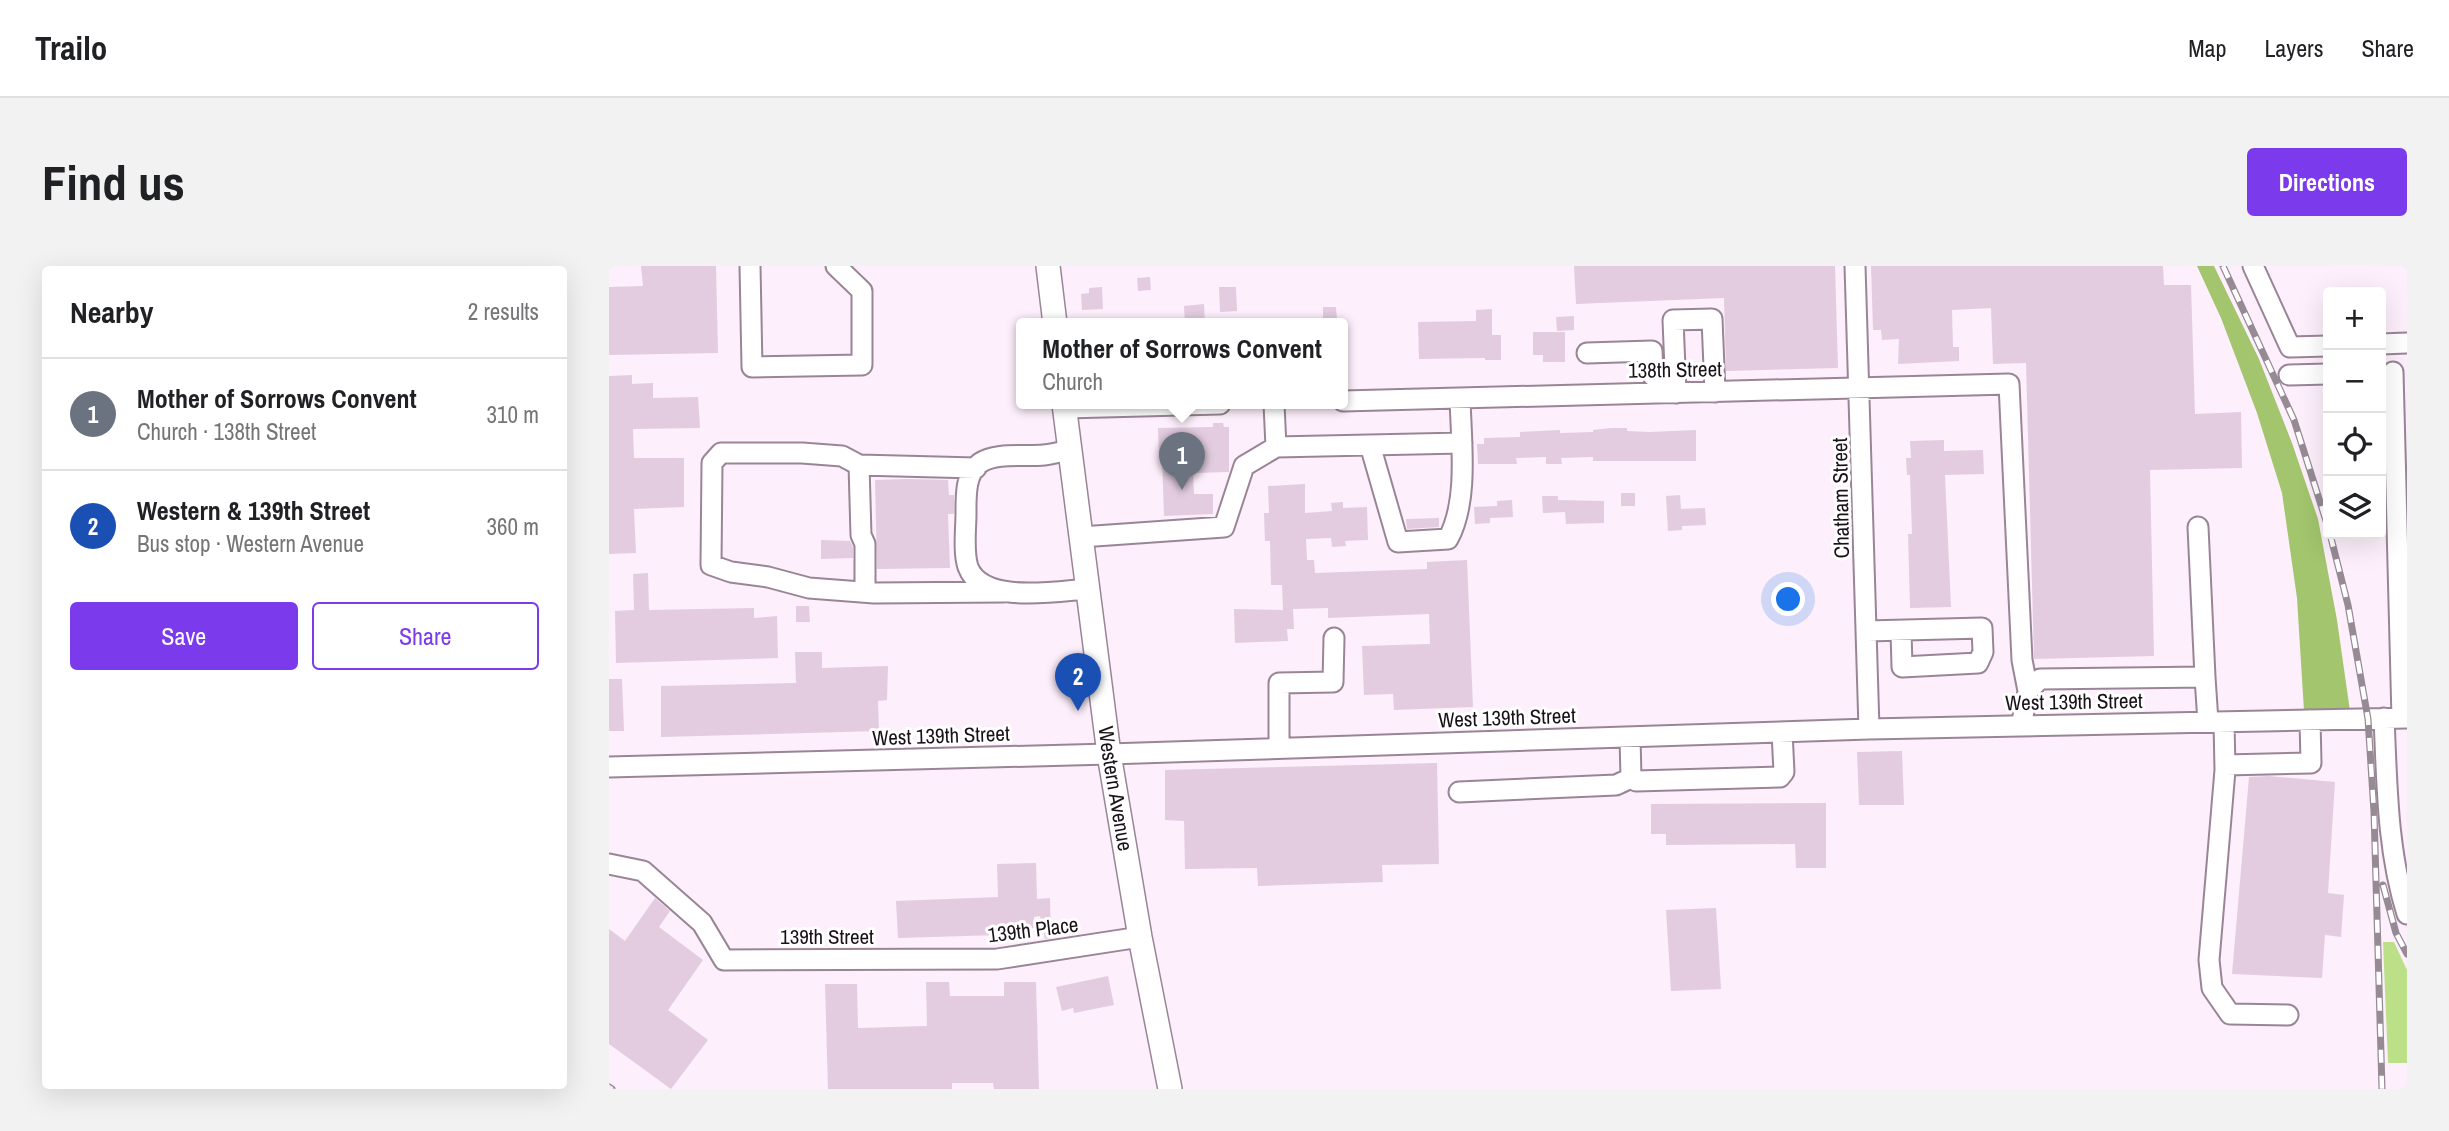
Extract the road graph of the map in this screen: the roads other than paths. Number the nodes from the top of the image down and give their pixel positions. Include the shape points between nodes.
1 (750, 266) edge
2 (836, 266) edge
3 (1048, 266) edge
4 (1856, 266) edge
5 (2253, 266) edge
6 (1054, 318) edge
7 (2407, 343) edge
8 (2386, 344) edge
9 (2323, 346) edge
10 (1587, 353) dead end
11 (2393, 372) edge
12 (2323, 374) edge
13 (2290, 375) dead end
14 (1675, 384) junction
15 (1860, 388) junction
16 (1715, 392) junction
17 (1460, 398) junction
18 (1348, 401) edge
19 (1064, 409) edge
20 (1274, 409) edge
21 (1462, 443) junction
22 (1370, 444) junction
23 (1276, 447) junction
24 (1070, 450) junction
25 (859, 465) junction
26 (976, 468) junction
27 (2198, 527) dead end
28 (1081, 537) junction
29 (1088, 589) junction
30 (865, 592) junction
31 (1003, 592) junction
32 (1867, 631) junction
33 (1901, 631) dead end
34 (1334, 638) dead end
35 (2205, 677) junction
36 (2028, 691) junction
37 (2398, 718) edge
38 (2311, 720) junction
39 (2216, 722) junction
40 (2021, 726) junction
41 (1869, 729) junction
42 (1782, 732) junction
43 (1630, 737) junction
44 (1279, 748) junction
45 (1109, 754) junction
46 (2225, 765) junction
47 (609, 767) edge
48 (1631, 778) junction
49 (1459, 792) dead end
50 (609, 864) edge
51 (2407, 914) edge
52 (1140, 937) junction
53 (930, 960) joint
54 (2288, 1015) dead end
55 (1170, 1089) edge

1 - 2 street via 752,367 862,365 862,291
3 - 6 main road
4 - 15 street, Chatham Street
5 - 9 street via 2290,347
7 - 8 street
10 - 14 street via 1652,351 1653,376
11 - 37 street
12 - 13 street
14 - 16 street, 138th Street
14 - 16 street via 1673,320 1712,320
14 - 17 street, 138th Street
15 - 16 street, 138th Street
15 - 32 street, Chatham Street
15 - 36 street, 138th Street via 2009,384 2022,660
17 - 18 street, 138th Street
17 - 21 street
19 - 24 main road, Western Avenue
20 - 23 street
21 - 22 street
21 - 22 street via 1460,504 1448,539 1398,542
22 - 23 street
23 - 28 street via 1244,466 1223,527
24 - 26 street via 991,458
24 - 28 main road, Western Avenue
25 - 26 street
25 - 30 street
25 - 30 street via 842,456 720,453 712,463 711,565 809,587
26 - 31 street via 968,484 968,567 976,578
27 - 35 street
28 - 29 main road, Western Avenue
29 - 31 street
29 - 45 main road, Western Avenue
30 - 31 street
32 - 33 street
32 - 41 street, Chatham Street
34 - 44 street via 1333,682 1279,683
35 - 36 street via 2040,679
35 - 39 street
36 - 40 street
37 - 38 street, West 139th Street
37 - 51 street via 2389,821
38 - 39 street, West 139th Street
38 - 46 street via 2311,763
39 - 40 street, West 139th Street
39 - 46 street
40 - 41 street, West 139th Street
41 - 42 street, West 139th Street
42 - 43 street, West 139th Street
42 - 48 street via 1784,772 1780,777
43 - 44 street, West 139th Street
43 - 48 street
44 - 45 street, West 139th Street
45 - 47 street, West 139th Street
45 - 52 main road, Western Avenue
46 - 54 street via 2209,960 2212,988 2230,1014
48 - 49 street via 1616,785
50 - 53 street, 139th Street via 643,871 702,923 724,960
52 - 53 street, 139th Place via 997,959
52 - 55 main road, Western Avenue

